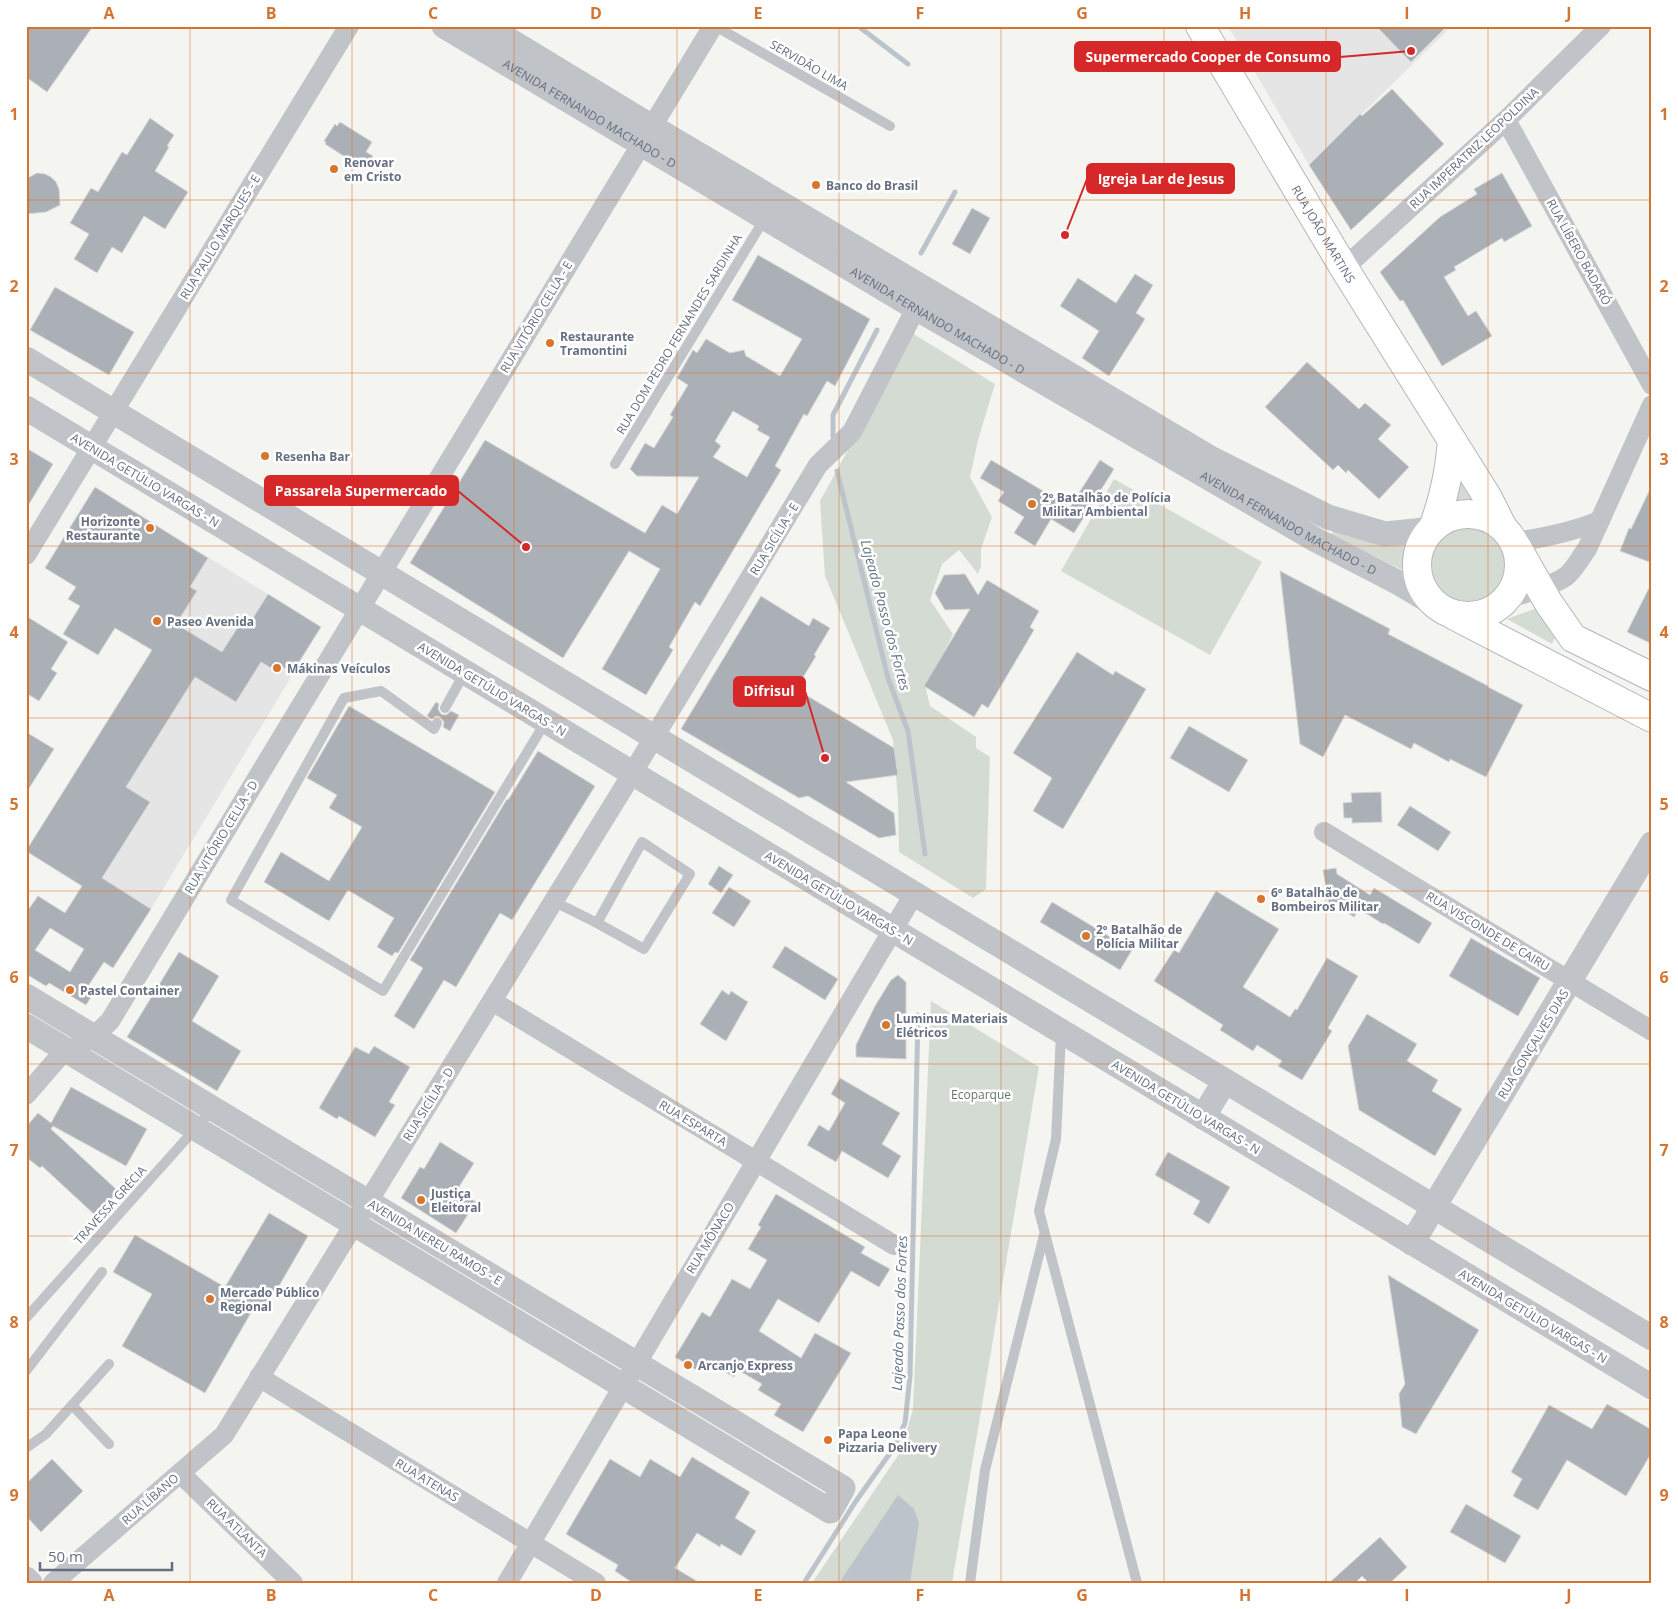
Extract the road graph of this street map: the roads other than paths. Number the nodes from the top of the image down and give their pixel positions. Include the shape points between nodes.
1 (350, 26) edge
2 (444, 26) edge
3 (486, 26) edge
4 (714, 26) edge
5 (1200, 26) edge
6 (1601, 26) edge
7 (1506, 120) junction
8 (890, 126) dead end
9 (647, 136) junction
10 (765, 217) junction
11 (1344, 268) junction
12 (916, 308) junction
13 (26, 359) edge
14 (1652, 385) edge
15 (1087, 396) junction
16 (1652, 405) edge
17 (26, 408) edge
18 (114, 412) junction
19 (1452, 440) junction
20 (92, 447) junction
21 (615, 464) dead end
22 (1240, 484) junction
23 (1600, 521) junction
24 (1433, 528) junction
25 (1508, 534) junction
26 (26, 555) edge
27 (381, 573) junction
28 (1540, 588) junction
29 (1506, 599) junction
30 (359, 609) junction
31 (1444, 610) junction
32 (519, 656) junction
33 (465, 672) junction
34 (1652, 677) edge
35 (498, 692) junction
36 (446, 708) dead end
37 (1652, 718) edge
38 (546, 721) junction
39 (437, 724) dead end
40 (653, 737) junction
41 (632, 773) junction
42 (1324, 832) dead end
43 (1652, 844) edge
44 (914, 894) junction
45 (553, 901) junction
46 (597, 922) junction
47 (962, 922) junction
48 (893, 930) junction
49 (940, 958) junction
50 (1571, 981) junction
51 (26, 996) edge
52 (492, 1000) junction
53 (26, 1026) edge
54 (1652, 1031) edge
55 (1062, 1032) junction
56 (93, 1037) junction
57 (1173, 1050) junction
58 (69, 1051) junction
59 (1225, 1081) junction
60 (1151, 1086) junction
61 (26, 1095) edge
62 (212, 1109) junction
63 (1203, 1117) junction
64 (196, 1128) junction
65 (756, 1161) junction
66 (367, 1202) junction
67 (1434, 1207) junction
68 (354, 1224) junction
69 (1044, 1234) junction
70 (1412, 1243) junction
71 (894, 1245) dead end
72 (102, 1272) dead end
73 (520, 1294) junction
74 (506, 1316) junction
75 (26, 1318) edge
76 (1652, 1338) edge
77 (109, 1364) dead end
78 (636, 1364) junction
79 (26, 1371) edge
80 (259, 1377) junction
81 (623, 1386) junction
82 (1652, 1387) edge
83 (72, 1405) junction
84 (734, 1422) junction
85 (224, 1435) joint
86 (109, 1444) dead end
87 (720, 1445) junction
88 (26, 1448) edge
89 (180, 1473) junction
90 (530, 1543) junction
91 (26, 1579) edge
92 (30, 1583) edge
93 (52, 1583) edge
94 (293, 1583) edge
95 (506, 1583) edge
96 (596, 1583) edge
97 (970, 1583) edge
98 (1137, 1583) edge

1 - 18 street, RUA PAULO MARQUES - E
2 - 9 street, AVENIDA FERNANDO MACHADO - D
3 - 9 street, AVENIDA FERNANDO MACHADO - D
4 - 8 lane, SERVIDÃO LIMA
4 - 9 street, RUA VITÓRIO CELLA - E
5 - 11 main road, RUA JOÃO MARTINS
6 - 7 street, RUA IMPERATRIZ LEOPOLDINA
7 - 11 street, RUA IMPERATRIZ LEOPOLDINA
7 - 14 street, RUA LÍBERO BADARÓ
9 - 10 street, AVENIDA FERNANDO MACHADO - D
9 - 15 street, AVENIDA FERNANDO MACHADO - D
9 - 27 street, RUA VITÓRIO CELLA - E
10 - 12 street, AVENIDA FERNANDO MACHADO - D
10 - 21 lane, RUA DOM PEDRO FERNANDES SARDINHA
11 - 19 main road, RUA JOÃO MARTINS
12 - 15 street, AVENIDA FERNANDO MACHADO - D
12 - 40 street, RUA SICÍLIA - E via 852,432 818,465
13 - 18 street
15 - 22 street, AVENIDA FERNANDO MACHADO - D
16 - 23 street
17 - 20 street, AVENIDA GETÚLIO VARGAS - N
18 - 20 street, RUA PAULO MARQUES - E
18 - 27 street
19 - 24 main road via 1450,469
19 - 25 main road, RUA JOÃO MARTINS
20 - 26 street, RUA PAULO MARQUES - E
20 - 30 street, AVENIDA GETÚLIO VARGAS - N
22 - 24 street, AVENIDA FERNANDO MACHADO - D via 1328,517 1385,534
22 - 31 street, AVENIDA FERNANDO MACHADO - D via 1316,540
23 - 25 street via 1542,538
23 - 28 street via 1587,550 1565,577
24 - 25 main road via 1460,514 1475,514 1489,518
24 - 31 main road via 1422,542 1417,558 1418,576 1423,591
25 - 28 main road
25 - 29 main road via 1519,561 1516,581
27 - 30 street, RUA VITÓRIO CELLA - E
27 - 32 street
28 - 29 street
28 - 34 main road via 1573,638
29 - 31 main road via 1481,615 1468,617
30 - 33 street, AVENIDA GETÚLIO VARGAS - N
30 - 56 street, RUA VITÓRIO CELLA - D via 110,1021
31 - 37 main road, AVENIDA FERNANDO MACHADO - D
32 - 35 street
32 - 40 street
33 - 35 street, AVENIDA GETÚLIO VARGAS - N
33 - 36 lane
35 - 38 street, AVENIDA GETÚLIO VARGAS - N
38 - 39 lane via 383,990 231,900 344,698 381,691 434,729
38 - 41 street, AVENIDA GETÚLIO VARGAS - N
40 - 41 street, RUA SICÍLIA - E
40 - 44 street
41 - 45 street, RUA SICÍLIA - D
41 - 48 street, AVENIDA GETÚLIO VARGAS - N
42 - 50 street, RUA VISCONDE DE CAIRU
43 - 50 street, RUA GONÇALVES DIAS
44 - 47 street
44 - 48 street, RUA MÔNACO
45 - 46 lane
45 - 52 street, RUA SICÍLIA - D
46 - 46 lane via 642,842 690,874 644,949
47 - 49 street
47 - 57 street
48 - 49 street, AVENIDA GETÚLIO VARGAS - N
48 - 65 street, RUA MÔNACO
49 - 55 street, AVENIDA GETÚLIO VARGAS - N
50 - 54 street, RUA VISCONDE DE CAIRU
50 - 67 street, RUA GONÇALVES DIAS
51 - 56 street, AVENIDA NEREU RAMOS - E
52 - 65 street, RUA ESPARTA
52 - 66 street, RUA SICÍLIA - D
53 - 58 street
55 - 60 street, AVENIDA GETÚLIO VARGAS - N
55 - 69 lane via 1056,1139 1039,1211
56 - 58 street, RUA VITÓRIO CELLA - D
56 - 62 street, AVENIDA NEREU RAMOS - E
57 - 59 street
57 - 60 street
58 - 61 street, RUA VITÓRIO CELLA - D via 59,1057
58 - 64 street
59 - 63 street
59 - 67 street
60 - 63 street, AVENIDA GETÚLIO VARGAS - N
62 - 64 lane, TRAVESSA GRÉCIA
62 - 66 street, AVENIDA NEREU RAMOS - E
63 - 70 street, AVENIDA GETÚLIO VARGAS - N
64 - 68 street
64 - 75 lane, TRAVESSA GRÉCIA
65 - 71 street, RUA ESPARTA
65 - 78 street, RUA MÔNACO
66 - 68 street, RUA SICÍLIA - D
66 - 73 street, AVENIDA NEREU RAMOS - E
67 - 70 street, RUA GONÇALVES DIAS
67 - 76 street
68 - 74 street
68 - 80 street, RUA SICÍLIA - D
69 - 97 lane via 985,1470
69 - 98 lane
70 - 82 street, AVENIDA GETÚLIO VARGAS - N
72 - 79 lane
73 - 74 street
73 - 78 street, AVENIDA NEREU RAMOS - E
74 - 81 street
77 - 83 lane
78 - 81 street, RUA MÔNACO
78 - 84 street, AVENIDA NEREU RAMOS - E
80 - 85 street, RUA SICÍLIA - D
80 - 90 street, RUA ATENAS
81 - 87 street
81 - 90 street, RUA MÔNACO
83 - 86 lane
83 - 88 lane via 46,1434
84 - 87 street
84 - 87 street, AVENIDA NEREU RAMOS - E via 843,1488 830,1511
85 - 89 street, RUA LÍBANO
89 - 93 street, RUA LÍBANO
89 - 94 street, RUA ATLANTA
90 - 95 street, RUA MÔNACO
90 - 96 street, RUA ATENAS
91 - 92 street

